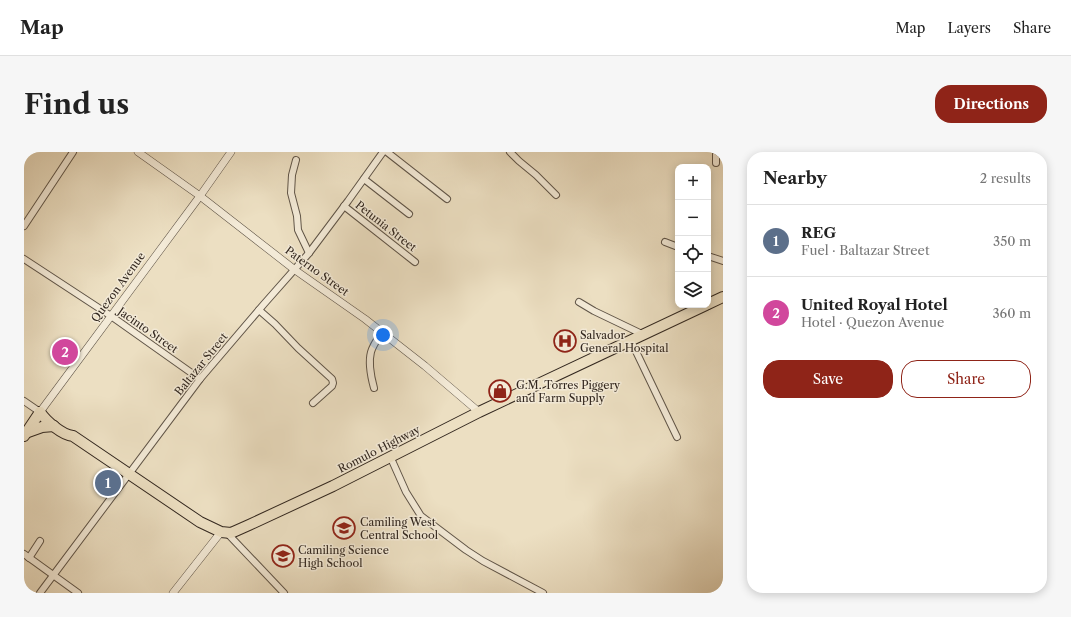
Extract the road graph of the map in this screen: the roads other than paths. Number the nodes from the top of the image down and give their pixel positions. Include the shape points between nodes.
1 (73, 152) edge
2 (138, 152) edge
3 (231, 152) edge
4 (383, 152) edge
5 (387, 152) edge
6 (510, 152) edge
7 (716, 152) edge
8 (296, 160) dead end
9 (716, 163) dead end
10 (364, 179) junction
11 (556, 195) dead end
12 (200, 196) junction
13 (447, 199) dead end
14 (344, 206) junction
15 (410, 214) dead end
16 (24, 226) edge
17 (666, 242) dead end
18 (675, 245) edge
19 (309, 253) junction
20 (711, 257) edge
21 (24, 259) edge
22 (723, 261) edge
23 (415, 262) dead end
24 (295, 270) junction
25 (723, 297) edge
26 (579, 302) dead end
27 (711, 303) edge
28 (701, 308) edge
29 (259, 310) junction
30 (111, 316) junction
31 (382, 332) junction
32 (644, 335) junction
33 (631, 340) junction
34 (200, 379) junction
35 (374, 388) dead end
36 (24, 401) edge
37 (313, 403) dead end
38 (40, 412) junction
39 (479, 412) junction
40 (54, 426) junction
41 (26, 434) edge
42 (73, 436) junction
43 (677, 437) dead end
44 (390, 456) junction
45 (129, 474) junction
46 (224, 533) junction
47 (40, 541) dead end
48 (26, 556) edge
49 (53, 575) junction
50 (40, 593) edge
51 (78, 593) edge
52 (174, 593) edge
53 (284, 593) edge
54 (543, 593) edge

1 - 16 street
2 - 12 street, Paterno Street
3 - 12 street, Quezon Avenue
4 - 10 street, Baltazar Street
5 - 13 street
6 - 11 street
7 - 9 street
8 - 19 street via 291,193 298,230
10 - 14 street, Baltazar Street
10 - 15 street
12 - 24 street, Paterno Street
12 - 30 street, Quezon Avenue
14 - 19 street, Baltazar Street
14 - 23 street, Petunia Street
17 - 18 street
19 - 24 street, Baltazar Street
20 - 22 street
21 - 30 street, Jacinto Street
24 - 29 street, Baltazar Street
24 - 31 street, Paterno Street
25 - 27 highway, Romulo Highway
26 - 32 street
28 - 32 highway, Romulo Highway
29 - 34 street, Baltazar Street
29 - 37 street via 332,379 332,386
30 - 34 street, Jacinto Street
30 - 38 street, Quezon Avenue
31 - 35 street via 371,352 371,377
31 - 39 street, Paterno Street
32 - 33 highway, Romulo Highway
33 - 39 highway, Romulo Highway
33 - 43 street
34 - 45 street, Baltazar Street
36 - 38 street
38 - 40 highway
38 - 41 highway, Quezon Avenue
38 - 42 highway via 47,413 71,431
39 - 44 highway, Romulo Highway
40 - 41 highway via 42,427
40 - 42 highway via 67,436
42 - 45 highway
44 - 46 highway, Romulo Highway via 256,522 234,532
44 - 54 street via 406,492 421,516 483,561
45 - 46 highway via 200,522
45 - 49 street, Baltazar Street
46 - 52 street
46 - 53 street
47 - 48 street
48 - 49 street
49 - 50 street, Baltazar Street
49 - 51 street

